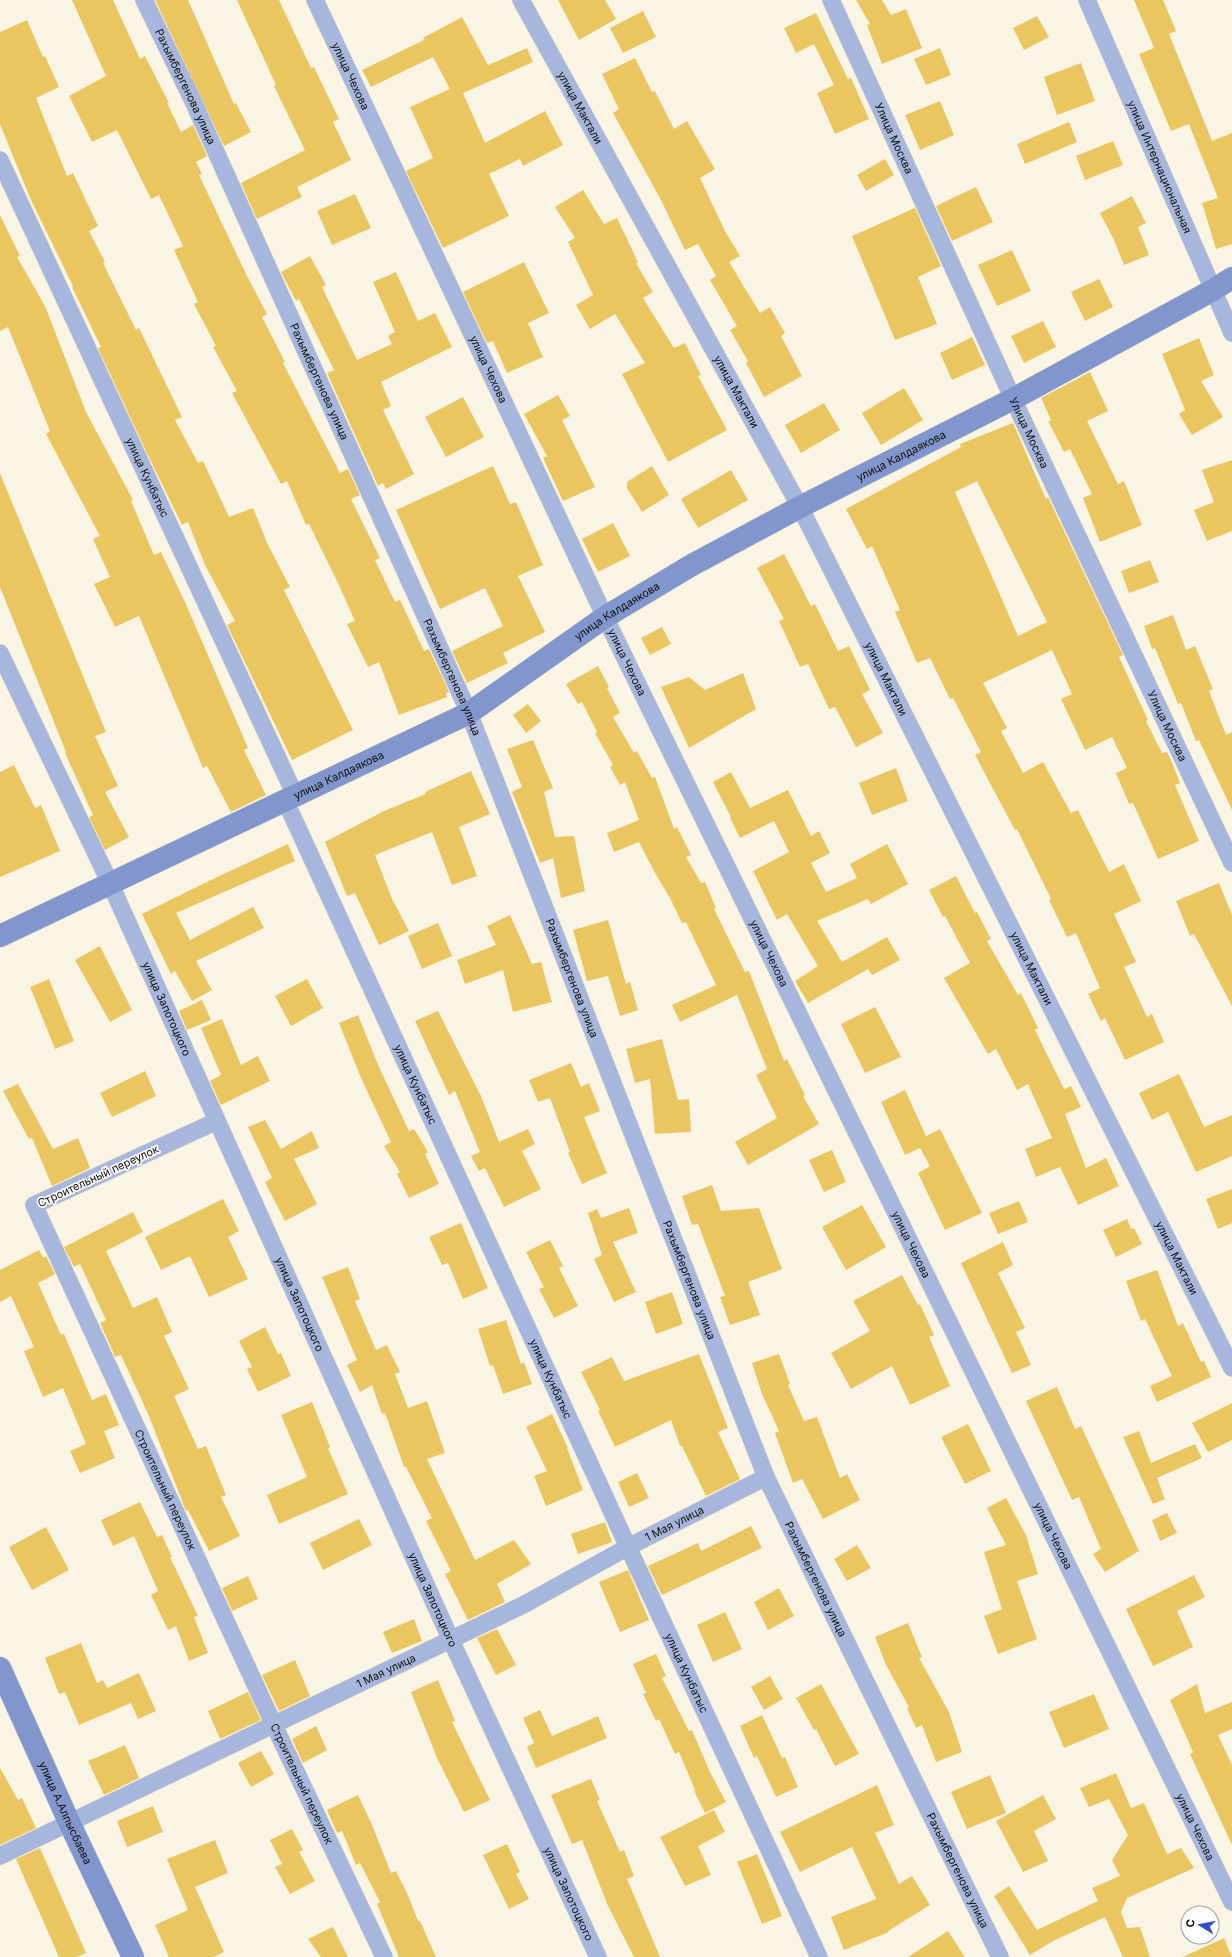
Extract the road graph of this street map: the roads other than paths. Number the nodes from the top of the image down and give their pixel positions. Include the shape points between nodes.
1 (144, 0) edge
2 (315, 0) edge
3 (521, 0) edge
4 (831, 0) edge
5 (1087, 0) edge
6 (0, 160) edge
7 (1232, 278) edge
8 (1213, 290) junction
9 (1232, 333) edge
10 (1012, 399) junction
11 (800, 507) junction
12 (605, 617) junction
13 (2, 662) edge
14 (469, 713) junction
15 (290, 798) junction
16 (1232, 863) edge
17 (110, 883) junction
18 (0, 936) edge
19 (217, 1121) junction
20 (1232, 1368) edge
21 (766, 1477) junction
22 (628, 1548) junction
23 (450, 1638) junction
24 (0, 1668) edge
25 (273, 1723) junction
26 (69, 1822) junction
27 (0, 1856) edge
28 (1232, 1902) edge
29 (133, 1957) edge
30 (384, 1957) edge
31 (598, 1957) edge
32 (819, 1957) edge
33 (1000, 1957) edge

1 - 14 street, Рахымбергенова улица via 196,108
2 - 12 street, улица Чехова
3 - 11 street, улица Мактали
4 - 10 street, Улица Москва
5 - 8 street, улица Интернациональная
6 - 15 street, улица Кунбатыс
7 - 8 street, улица Калдаякова
8 - 9 street, улица Интернациональная
8 - 10 street, улица Калдаякова
10 - 11 street, улица Калдаякова
10 - 16 street, Улица Москва
11 - 12 street, улица Калдаякова via 692,565
11 - 20 street, улица Мактали
12 - 14 street, улица Калдаякова
12 - 28 street, улица Чехова
13 - 17 street, улица Запотоцкого
14 - 15 street, улица Калдаякова
14 - 21 street, Рахымбергенова улица
15 - 17 street, улица Калдаякова
15 - 22 street, улица Кунбатыс
17 - 18 street, улица Калдаякова
17 - 19 street, улица Запотоцкого
19 - 23 street, улица Запотоцкого
19 - 25 street, Строительный переулок via 34,1205
21 - 22 street, 1 Мая улица
21 - 33 street, Рахымбергенова улица
22 - 23 street, 1 Мая улица via 525,1604
22 - 32 street, улица Кунбатыс
23 - 25 street, 1 Мая улица
23 - 31 street, улица Запотоцкого
24 - 26 street, улица А.Алпысбаева
25 - 26 street, 1 Мая улица
25 - 30 street, Строительный переулок
26 - 27 street, 1 Мая улица
26 - 29 street, улица А.Алпысбаева

